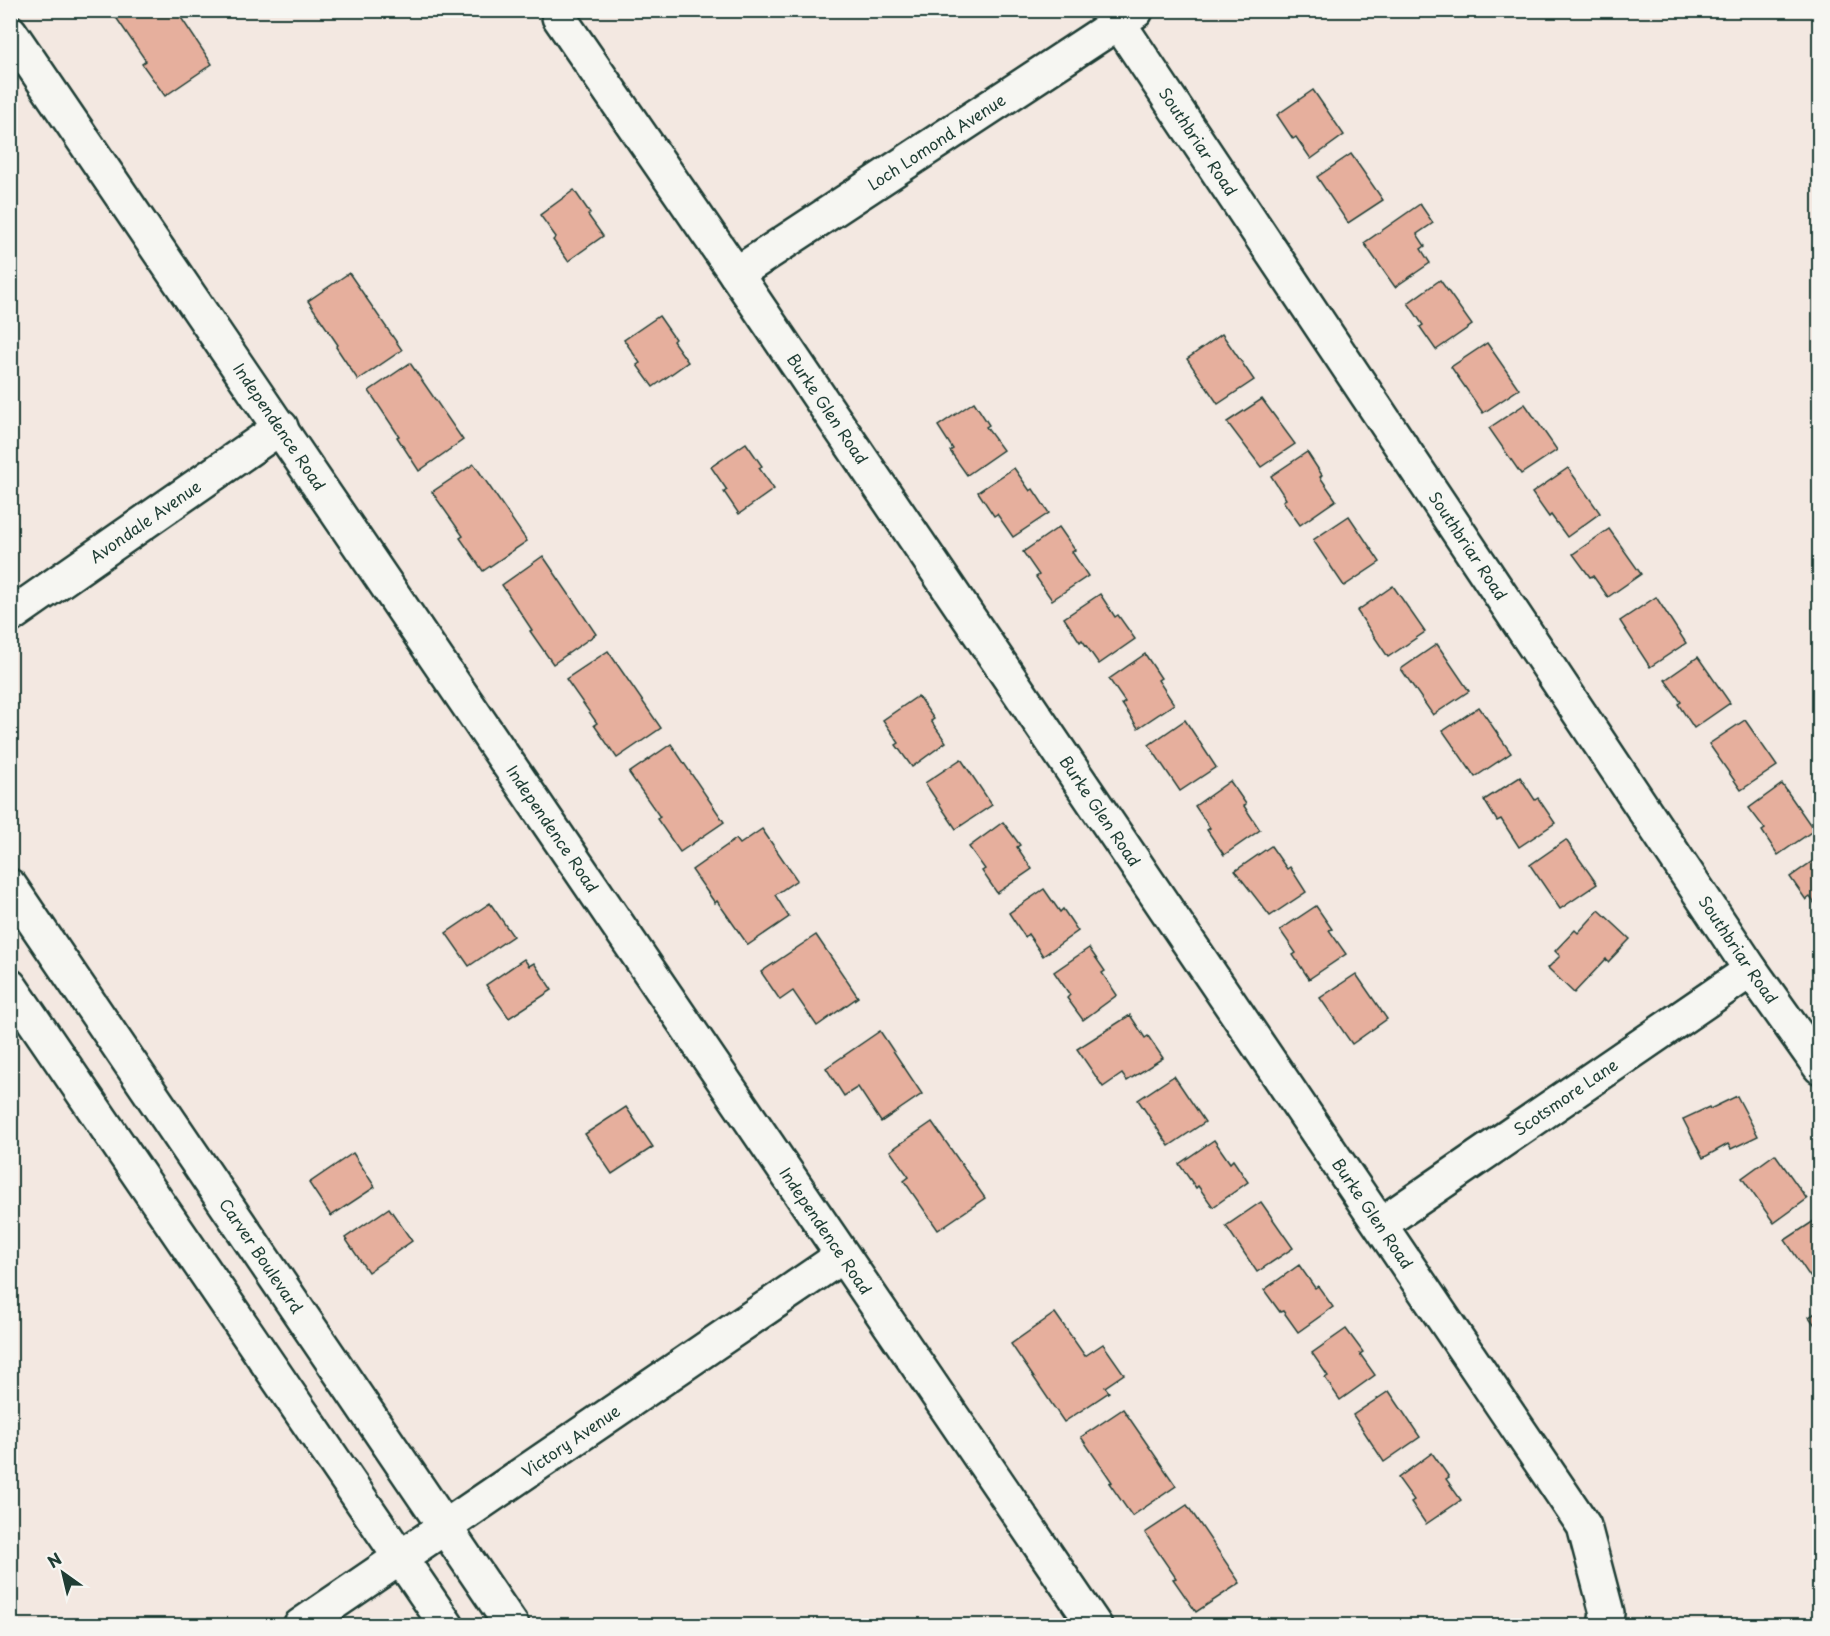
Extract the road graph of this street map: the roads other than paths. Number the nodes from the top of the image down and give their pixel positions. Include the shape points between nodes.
1 (558, 10) edge
2 (1128, 16) edge
3 (10, 32) edge
4 (736, 274) junction
5 (281, 427) junction
6 (10, 616) edge
7 (10, 886) edge
8 (1751, 970) junction
9 (10, 986) edge
10 (1820, 1067) edge
11 (1381, 1224) junction
12 (842, 1256) junction
13 (445, 1527) junction
14 (401, 1558) junction
15 (300, 1626) edge
16 (447, 1626) edge
17 (512, 1626) edge
18 (1095, 1626) edge
19 (1605, 1626) edge

1 - 4 street, Burke Glen Road
2 - 4 street, Loch Lomond Avenue
2 - 8 street, Southbriar Road
3 - 5 street, Independence Road
4 - 11 street, Burke Glen Road
5 - 6 street, Avondale Avenue
5 - 12 street, Independence Road
7 - 13 street, Carver Boulevard
8 - 10 street, Southbriar Road
8 - 11 street, Scotsmore Lane
9 - 14 street
11 - 19 street, Burke Glen Road via 1584,1526 1607,1613
12 - 13 street, Victory Avenue
12 - 18 street, Independence Road
13 - 14 street, Victory Avenue
13 - 17 street, Carver Boulevard
14 - 15 street, Victory Avenue
14 - 16 street

